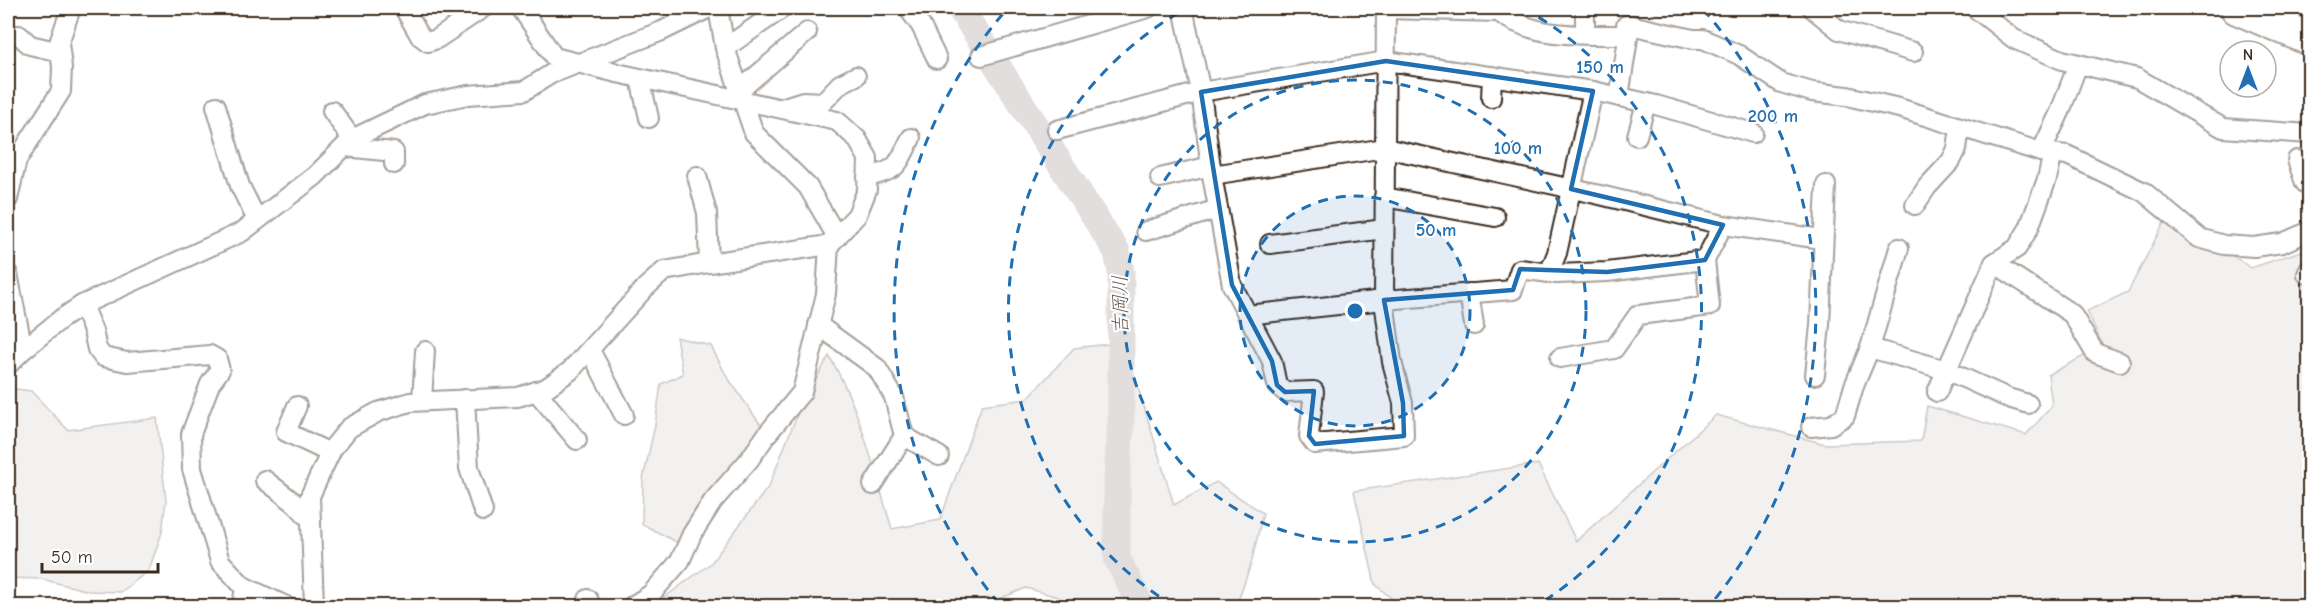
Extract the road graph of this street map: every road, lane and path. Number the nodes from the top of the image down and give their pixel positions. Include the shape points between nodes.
1 (71, 8) edge
2 (404, 8) edge
3 (483, 8) edge
4 (521, 8) edge
5 (709, 8) edge
6 (908, 8) edge
7 (1148, 8) edge
8 (1184, 8) edge
9 (1386, 8) edge
10 (1508, 8) edge
11 (1812, 8) edge
12 (1975, 8) edge
13 (2237, 8) edge
14 (770, 12) edge
15 (1625, 30) junction
16 (807, 32) dead end
17 (8, 35) edge
18 (2310, 39) edge
19 (725, 48) junction
20 (60, 52) junction
21 (1913, 52) dead end
22 (981, 56) dead end
23 (937, 59) dead end
24 (1386, 61) junction
25 (577, 63) junction
26 (2078, 64) junction
27 (856, 76) dead end
28 (1492, 76) junction
29 (640, 79) junction
30 (1593, 91) junction
31 (1201, 92) junction
32 (742, 96) junction
33 (1619, 97) junction
34 (1491, 98) dead end
35 (1646, 103) junction
36 (216, 106) dead end
37 (779, 108) junction
38 (332, 111) dead end
39 (650, 118) dead end
40 (1960, 127) junction
41 (1057, 130) dead end
42 (1753, 133) dead end
43 (2310, 134) edge
44 (1637, 136) dead end
45 (911, 138) dead end
46 (349, 143) junction
47 (1385, 148) junction
48 (14, 150) edge
49 (2047, 152) junction
50 (2298, 160) edge
51 (394, 165) dead end
52 (1212, 171) junction
53 (697, 176) dead end
54 (867, 177) junction
55 (1160, 178) dead end
56 (2305, 183) dead end
57 (1826, 185) dead end
58 (1571, 189) junction
59 (1384, 197) junction
60 (8, 199) edge
61 (1916, 205) dead end
62 (1218, 209) junction
63 (1496, 218) dead end
64 (257, 220) junction
65 (1723, 225) junction
66 (1384, 229) junction
67 (1146, 231) dead end
68 (2310, 231) edge
69 (1822, 239) junction
70 (833, 241) junction
71 (1270, 244) dead end
72 (1899, 248) dead end
73 (1705, 260) junction
74 (709, 263) junction
75 (1994, 263) junction
76 (1549, 273) junction
77 (8, 274) edge
78 (1469, 293) junction
79 (1384, 300) junction
80 (82, 305) junction
81 (1247, 315) junction
82 (818, 325) junction
83 (1474, 325) dead end
84 (1870, 348) junction
85 (23, 350) junction
86 (590, 350) junction
87 (425, 351) dead end
88 (1560, 358) dead end
89 (2120, 362) dead end
90 (8, 366) edge
91 (1946, 370) junction
92 (1815, 375) dead end
93 (536, 391) junction
94 (1936, 392) dead end
95 (465, 399) junction
96 (422, 401) junction
97 (2028, 404) dead end
98 (297, 406) dead end
99 (624, 415) dead end
100 (1810, 427) dead end
101 (904, 436) junction
102 (577, 440) dead end
103 (330, 453) junction
104 (939, 456) dead end
105 (265, 480) dead end
106 (873, 485) dead end
107 (483, 511) dead end
108 (311, 520) junction
109 (245, 587) junction
110 (242, 606) edge
111 (286, 606) edge
112 (315, 606) edge
113 (632, 606) edge

1 - 20 street via 59,43
2 - 3 street via 420,36 428,42
4 - 25 street via 554,57
5 - 19 street
5 - 25 street via 662,32
6 - 23 street
7 - 22 street
8 - 31 street
9 - 15 street via 1498,12 1527,28 1570,35
9 - 24 street
10 - 15 street via 1550,24 1585,18
11 - 21 street via 1839,30
12 - 26 street via 2013,39
13 - 18 highway
14 - 19 street
15 - 33 street
15 - 40 street via 1703,39 1739,55 1781,83 1899,108
16 - 32 street
17 - 20 street via 19,34 30,45
19 - 32 street
20 - 48 street via 61,91
24 - 28 street
24 - 31 street
24 - 47 street
25 - 29 street
25 - 46 street via 524,91 468,95 425,104
26 - 43 street via 2136,78 2223,128
26 - 49 street
27 - 37 street via 840,84 823,102 803,101
28 - 30 street
28 - 34 street
29 - 32 street
29 - 39 street
30 - 33 street
30 - 58 street
31 - 41 street
31 - 52 street
32 - 37 street
32 - 70 street via 754,132 808,187
33 - 35 street
35 - 42 street
35 - 44 street
36 - 64 street via 240,186
37 - 54 street via 837,121 856,139 867,158
38 - 46 street
40 - 49 street
40 - 61 street via 1951,161
45 - 54 street via 890,172
46 - 51 street via 394,152
46 - 64 street via 315,176
47 - 52 street
47 - 58 street
47 - 59 street
48 - 60 street via 17,160
49 - 68 street via 2067,155 2144,192 2199,238 2253,247 2282,243
49 - 75 street via 2048,179 2029,228 2017,248
50 - 56 street
52 - 55 street
52 - 62 street
53 - 74 street via 707,213
54 - 70 street via 867,190 857,215
57 - 69 street
58 - 65 street
58 - 76 street
59 - 63 street
59 - 66 street
62 - 67 street
62 - 81 street via 1232,285
64 - 80 street via 242,232
65 - 69 street
65 - 73 street
66 - 71 street
66 - 79 street
69 - 92 street
70 - 74 street
70 - 82 street
72 - 84 street
73 - 76 street via 1607,272
73 - 88 street via 1710,306 1638,315 1614,349
74 - 86 street via 664,272
75 - 89 street via 2072,314 2096,353
75 - 91 street
76 - 78 street via 1520,269 1513,290
77 - 85 street
78 - 79 street
78 - 83 street
79 - 81 street
79 - 81 street via 1392,362 1403,403 1404,436 1316,444 1310,436 1314,391 1285,392 1277,385 1272,362
80 - 85 street
80 - 109 street via 103,357 127,362 210,355 217,359 220,370 210,384 191,434 192,469 220,561
82 - 101 street via 877,368 894,397
82 - 113 street via 802,392 713,501 680,561 651,594
84 - 91 street
84 - 100 street via 1845,417 1831,425
85 - 90 street
86 - 93 street via 570,371
86 - 99 street
87 - 96 street
91 - 94 street
91 - 97 street
93 - 95 street via 518,397
93 - 102 street
95 - 96 street
95 - 107 street via 469,468
96 - 103 street via 378,412 349,428
98 - 103 street via 286,432
101 - 104 street
101 - 106 street
103 - 108 street via 310,496
105 - 108 street
108 - 112 street
109 - 110 street
109 - 111 street

